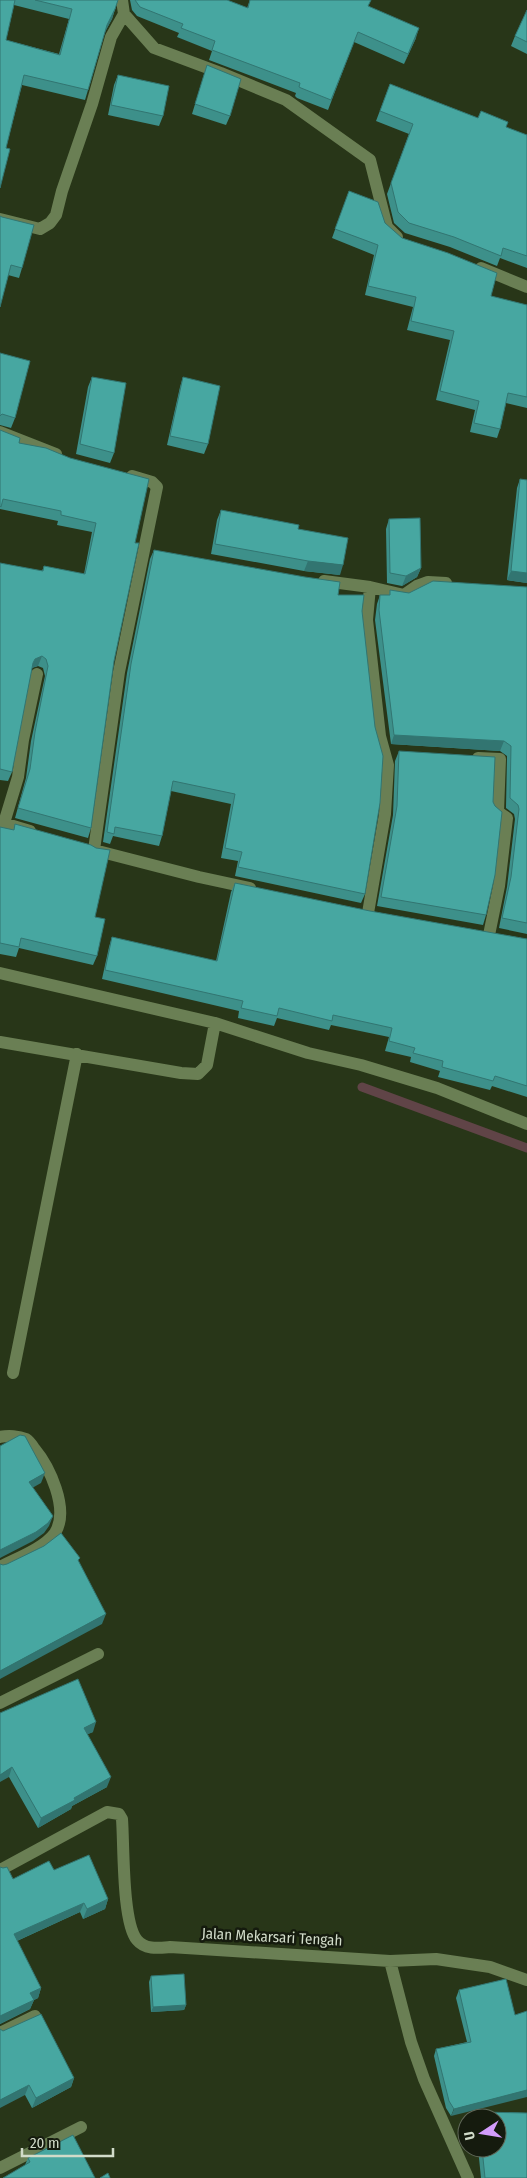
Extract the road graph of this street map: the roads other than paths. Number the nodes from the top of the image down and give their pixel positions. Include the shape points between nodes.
1 (122, 0) edge
2 (124, 14) junction
3 (0, 219) edge
4 (410, 243) edge
5 (471, 264) edge
6 (527, 286) edge
7 (0, 432) edge
8 (69, 460) edge
9 (121, 473) edge
10 (313, 580) edge
11 (458, 584) edge
12 (370, 587) junction
13 (38, 674) dead end
14 (462, 757) edge
15 (2, 822) edge
16 (40, 834) edge
17 (262, 890) edge
18 (381, 916) edge
19 (489, 934) edge
20 (0, 973) edge
21 (215, 1023) junction
22 (0, 1042) edge
23 (77, 1054) junction
24 (527, 1124) edge
25 (13, 1373) dead end
26 (0, 1437) edge
27 (0, 1567) edge
28 (98, 1654) dead end
29 (0, 1703) edge
30 (0, 1870) edge
31 (390, 1961) junction
32 (527, 1980) edge
33 (35, 2016) edge
34 (0, 2034) edge
35 (81, 2127) dead end
36 (0, 2168) edge
37 (468, 2178) edge

1 - 2 street
2 - 3 street via 111,37 56,215 40,229
2 - 4 street via 154,48 286,100 359,151 370,160 387,227 401,240
5 - 6 street
7 - 8 street
9 - 17 street via 152,482 157,487 149,551 119,672 90,848 198,877
10 - 12 street
11 - 12 street via 428,582 404,595
12 - 18 street via 367,620 380,736 391,753 385,814 363,912
13 - 15 street via 18,777
14 - 19 street via 500,759 498,812 507,818 499,886
15 - 16 street
20 - 21 street
21 - 23 street via 207,1065 198,1074
21 - 24 street via 308,1053 437,1088
22 - 23 street
23 - 25 street
26 - 27 street via 8,1435 28,1440 43,1458 57,1490 60,1515 56,1532 45,1543
28 - 29 street
30 - 31 street, Jalan Mekarsari Tengah via 107,1812 119,1814 122,1819 129,1920 138,1941 150,1948
31 - 32 street, Jalan Mekarsari Tengah via 436,1959 490,1967
31 - 37 street via 424,2079
33 - 34 street
35 - 36 street

